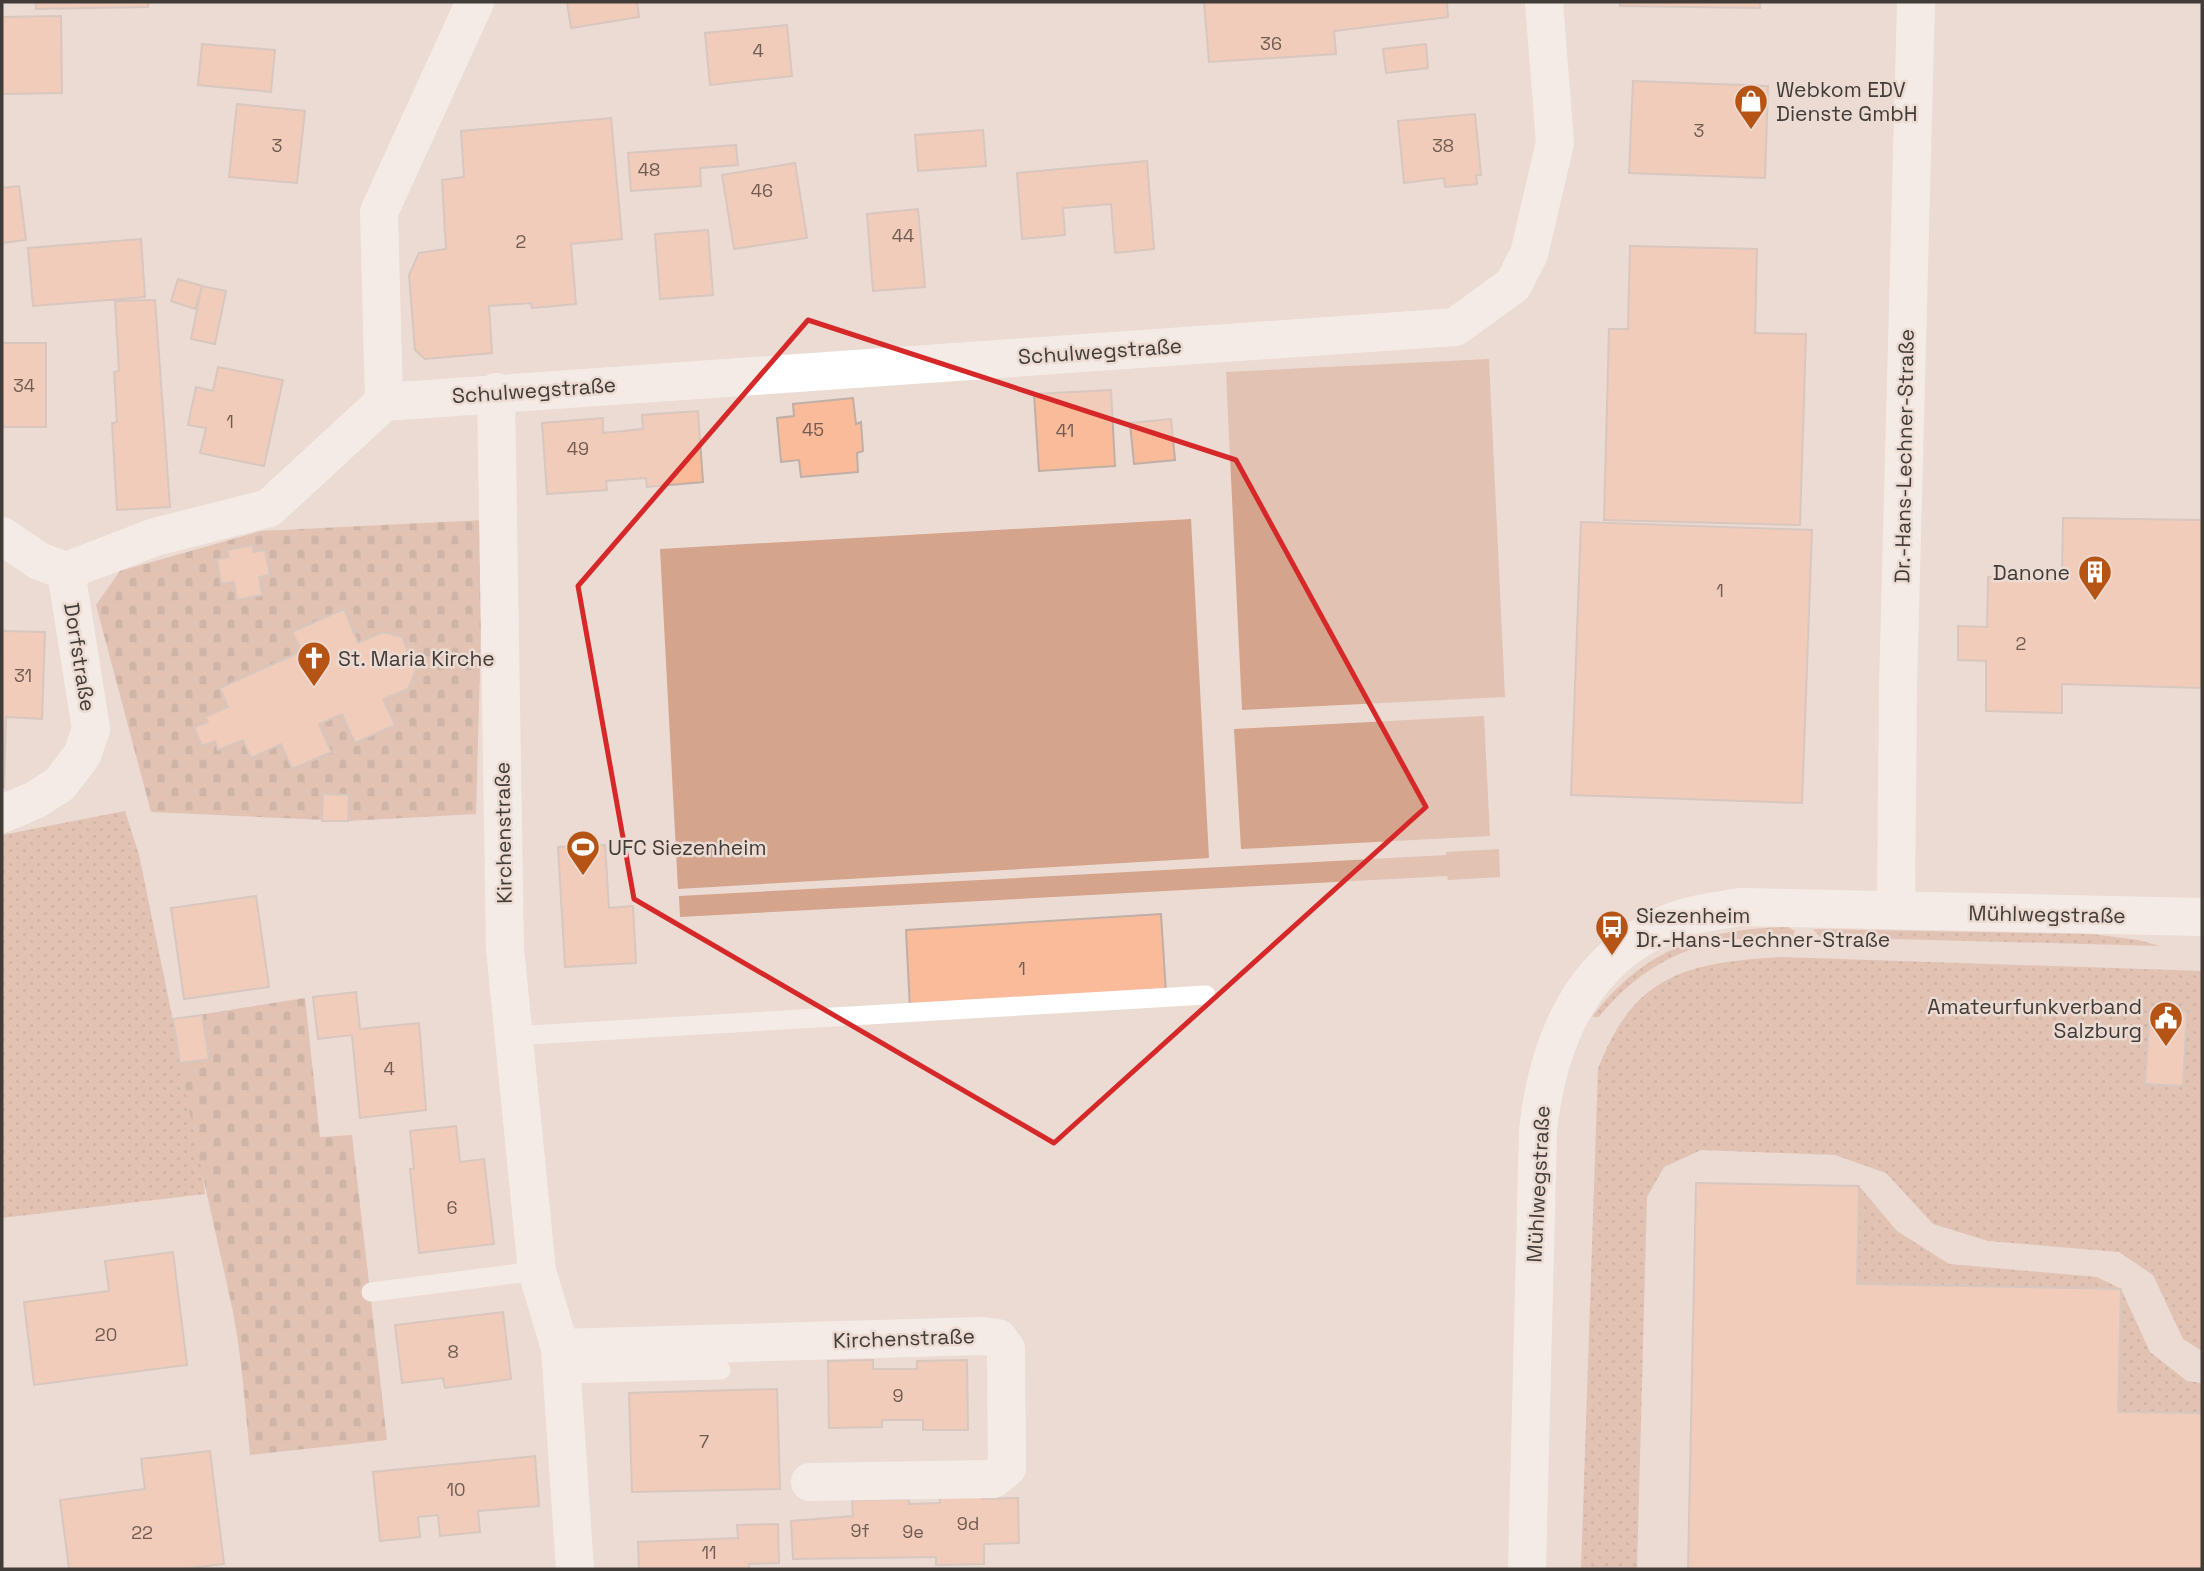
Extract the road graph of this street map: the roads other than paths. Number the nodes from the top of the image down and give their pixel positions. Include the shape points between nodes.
1 (475, 2) edge
2 (1544, 2) edge
3 (1916, 2) edge
4 (496, 392) junction
5 (384, 402) junction
6 (2, 536) edge
7 (66, 571) junction
8 (2, 814) edge
9 (1896, 910) junction
10 (2202, 918) edge
11 (1206, 995) dead end
12 (513, 1036) junction
13 (537, 1271) junction
14 (371, 1292) dead end
15 (562, 1361) junction
16 (721, 1370) dead end
17 (810, 1482) dead end
18 (575, 1569) edge
19 (1527, 1569) edge

1 - 5 street via 379,212
2 - 4 street, Schulwegstraße via 1555,143 1528,254 1513,285 1455,327
3 - 9 street, Dr.-Hans-Lechner-Straße
4 - 5 street, Schulwegstraße
4 - 12 street, Kirchenstraße via 505,949
5 - 7 street via 269,508 155,537
6 - 7 street via 38,561
7 - 8 street, Dorfstraße via 91,729 82,755 60,785
9 - 10 street, Mühlwegstraße
9 - 19 street, Mühlwegstraße via 1740,906 1673,921 1612,957 1569,1013 1552,1051 1538,1130
11 - 12 lane
12 - 13 street, Kirchenstraße
13 - 14 lane
13 - 15 street, Kirchenstraße
15 - 16 lane
15 - 17 street, Kirchenstraße via 983,1336 998,1338 1006,1349 1007,1468 993,1479
15 - 18 street, Kirchenstraße

